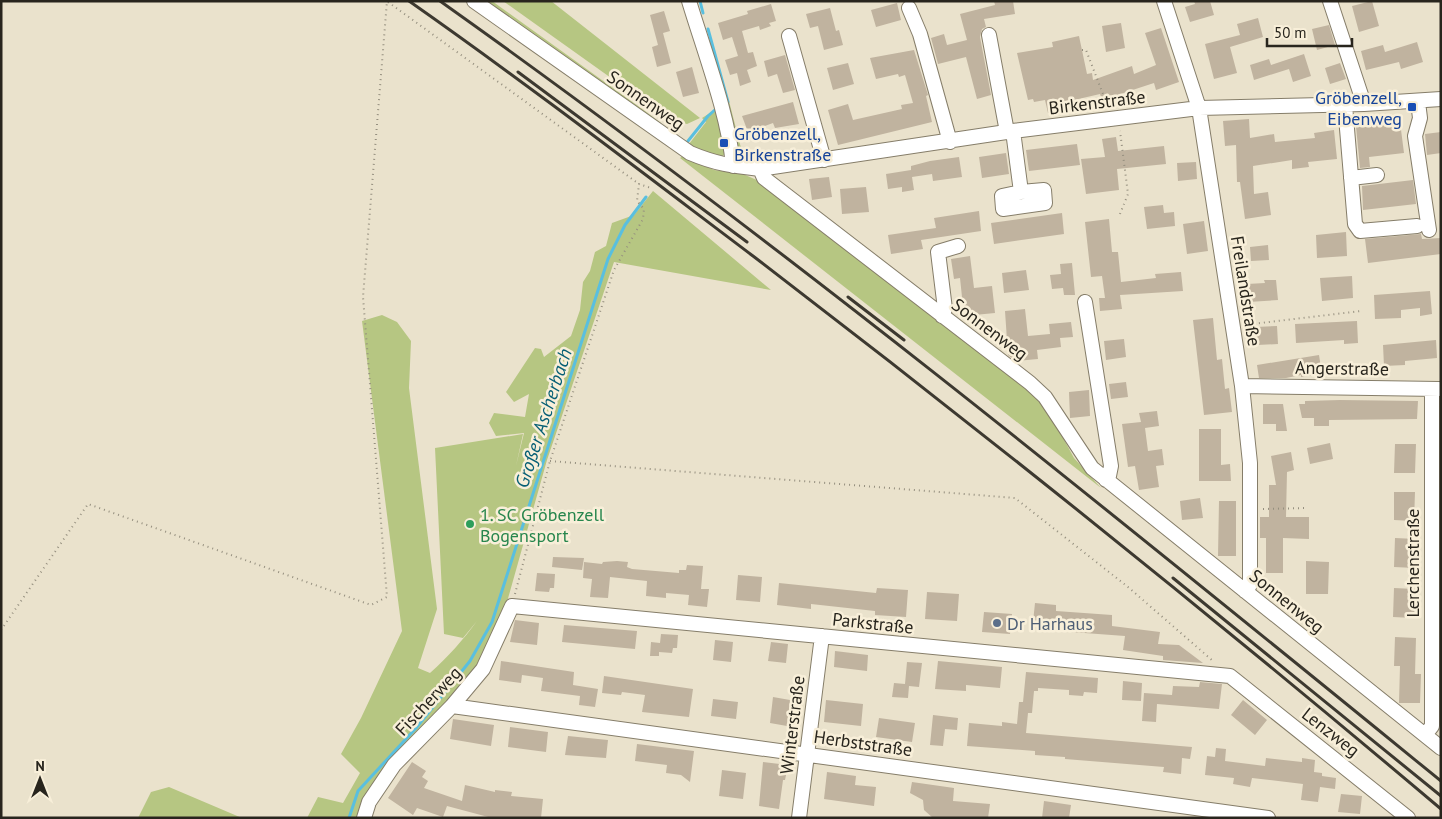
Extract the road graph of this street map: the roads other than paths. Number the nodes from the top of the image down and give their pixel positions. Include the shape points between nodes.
1 (474, 1) edge
2 (689, 1) edge
3 (1164, 1) edge
4 (1330, 1) edge
5 (909, 8) dead end
6 (789, 36) dead end
7 (989, 36) dead end
8 (1441, 100) edge
9 (1418, 102) junction
10 (1364, 104) junction
11 (1345, 105) junction
12 (1199, 108) junction
13 (1010, 132) junction
14 (950, 142) junction
15 (824, 160) junction
16 (733, 166) junction
17 (760, 169) junction
18 (1377, 175) dead end
19 (1351, 178) junction
20 (1021, 192) dead end
21 (958, 246) dead end
22 (1085, 302) dead end
23 (942, 316) junction
24 (1242, 386) junction
25 (1436, 389) edge
26 (1106, 480) junction
27 (1245, 591) junction
28 (512, 606) joint
29 (822, 636) junction
30 (1230, 676) joint
31 (452, 706) junction
32 (1425, 735) junction
33 (1441, 748) edge
34 (808, 754) junction
35 (364, 818) edge
36 (799, 818) edge
37 (1268, 818) edge
38 (1408, 818) edge

1 - 16 street, Sonnenweg via 690,153 714,164
2 - 16 street via 724,118
3 - 12 street, Freilandstraße
4 - 10 street
5 - 14 street via 920,34
6 - 15 street
7 - 13 street
8 - 9 street, Birkenstraße
9 - 10 street, Birkenstraße
9 - 19 street via 1420,118 1415,136 1423,228 1360,231 1355,224
10 - 11 street, Birkenstraße
11 - 12 street, Birkenstraße
11 - 19 street
12 - 13 street, Birkenstraße via 1114,115
12 - 24 street, Freilandstraße
13 - 14 street, Birkenstraße
13 - 20 street
14 - 15 street, Birkenstraße
15 - 17 street, Birkenstraße
16 - 17 street, Sonnenweg
17 - 23 street, Sonnenweg via 764,178
18 - 19 street
21 - 23 street via 938,252 946,309
22 - 26 street via 1111,466
23 - 26 street, Sonnenweg via 1046,398 1085,460
24 - 25 street, Angerstraße
24 - 27 street, Freilandstraße via 1250,463 1250,585
25 - 32 street, Lerchenstraße via 1430,553 1432,726
26 - 27 street, Sonnenweg
27 - 32 street, Sonnenweg
28 - 29 street, Parkstraße
28 - 31 street, Fischerweg via 483,669
29 - 30 street, Parkstraße
29 - 34 street, Winterstraße
30 - 38 street, Lenzweg
31 - 34 street, Herbststraße
31 - 35 street, Fischerweg via 394,765 370,802
32 - 33 street, Sonnenweg
34 - 36 street, Winterstraße
34 - 37 street, Herbststraße

